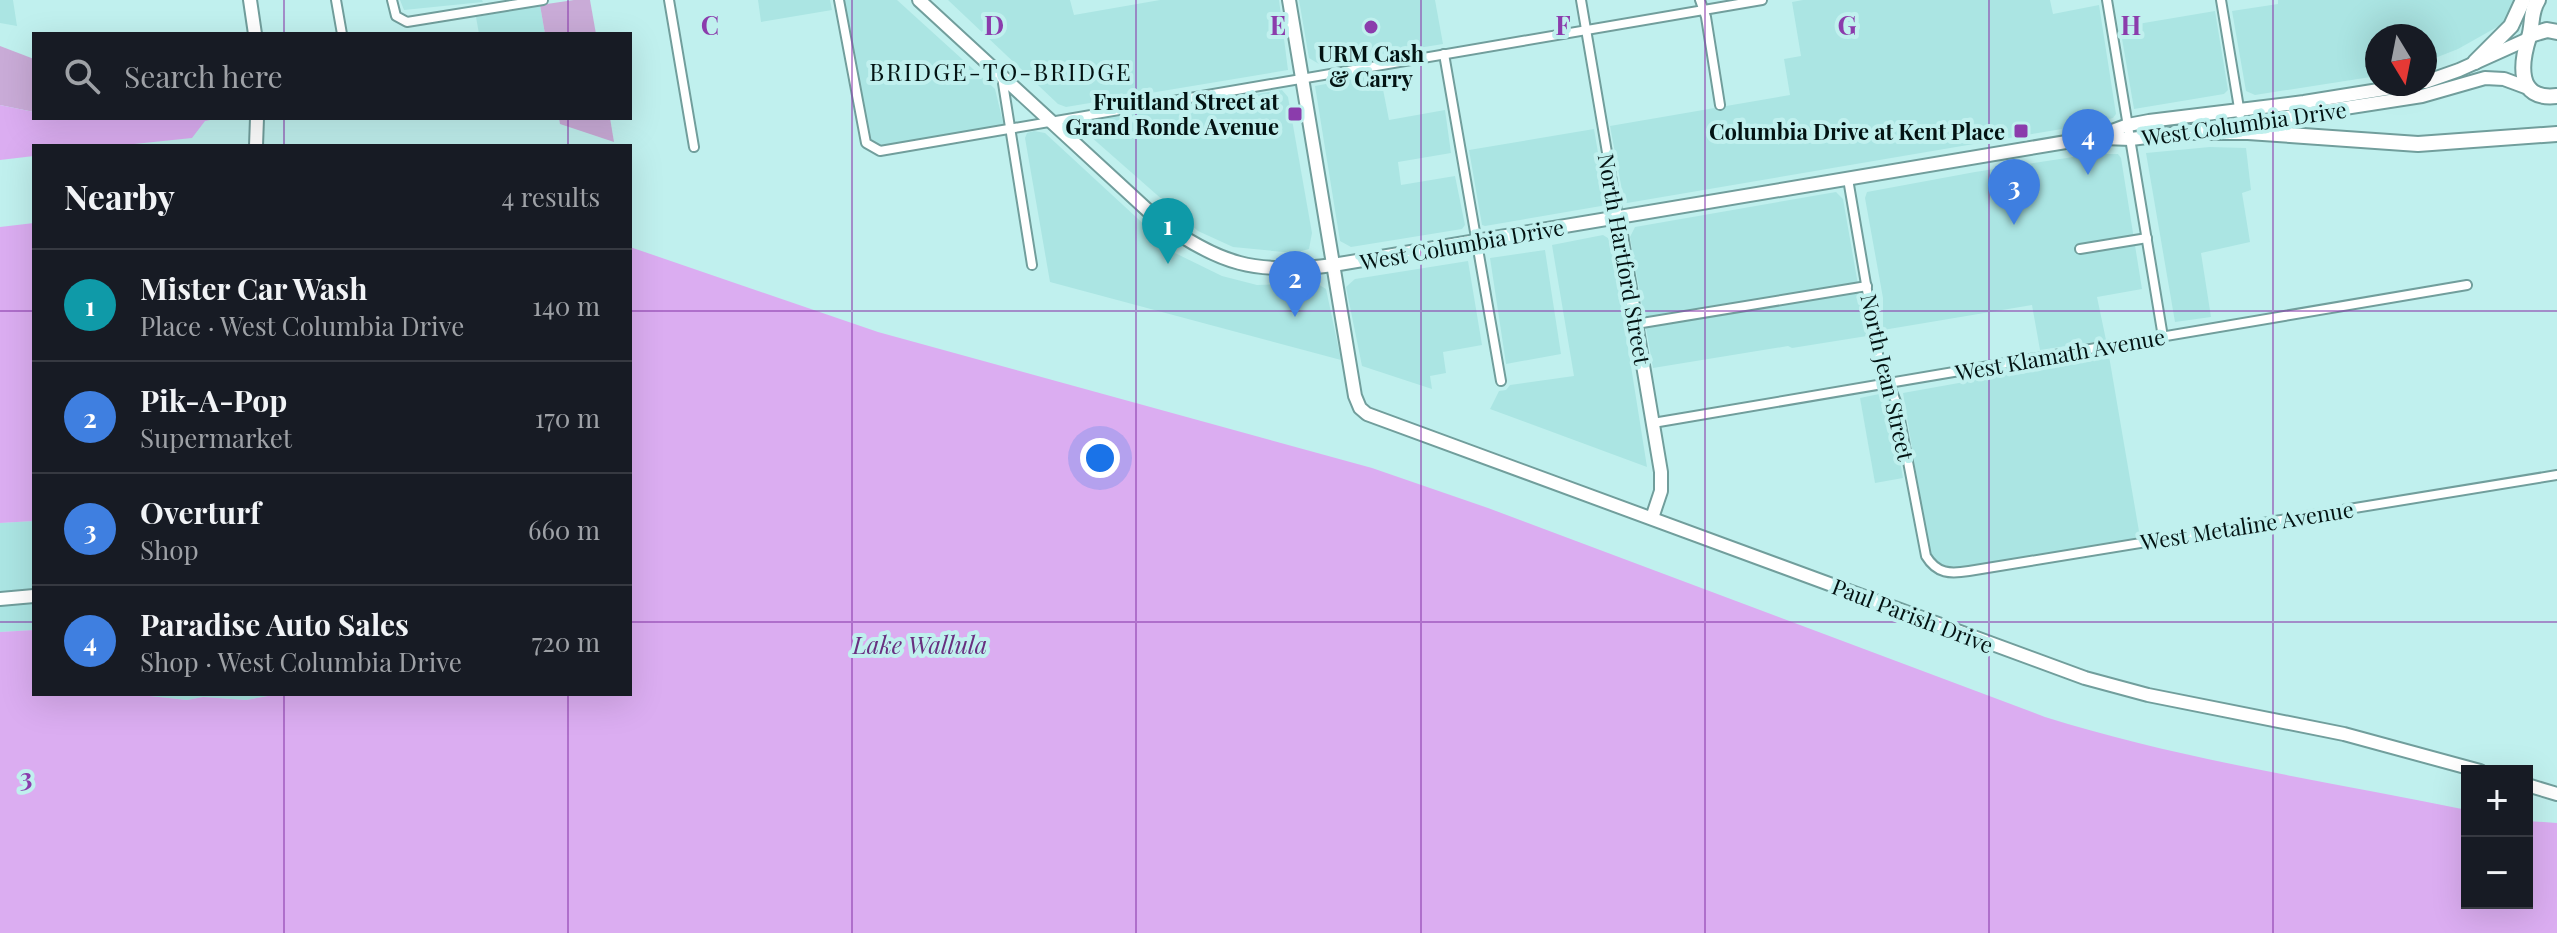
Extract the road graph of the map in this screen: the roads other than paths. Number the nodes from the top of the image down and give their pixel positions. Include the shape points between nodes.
1 (250, 0) edge
2 (336, 0) edge
3 (392, 0) edge
4 (543, 0) edge
5 (669, 0) edge
6 (839, 0) edge
7 (919, 0) edge
8 (1289, 0) edge
9 (1581, 0) edge
10 (1700, 0) edge
11 (1762, 0) edge
12 (2107, 0) edge
13 (2221, 0) edge
14 (2523, 0) edge
15 (2538, 0) edge
16 (1703, 10) junction
17 (1586, 30) junction
18 (255, 32) edge
19 (342, 32) edge
20 (2557, 32) edge
21 (2529, 37) junction
22 (1444, 54) junction
23 (2475, 62) junction
24 (1002, 76) junction
25 (2437, 77) edge
26 (1302, 79) junction
27 (2531, 89) junction
28 (2365, 92) edge
29 (2557, 96) edge
30 (1720, 105) dead end
31 (2240, 110) junction
32 (257, 120) edge
33 (1051, 121) junction
34 (2242, 124) junction
35 (2128, 125) junction
36 (1010, 128) junction
37 (2188, 132) junction
38 (2557, 134) edge
39 (2096, 137) junction
40 (2131, 139) junction
41 (256, 144) edge
42 (694, 147) dead end
43 (1848, 179) junction
44 (1618, 217) junction
45 (2147, 238) junction
46 (1477, 241) junction
47 (2080, 249) dead end
48 (1032, 265) dead end
49 (1333, 265) junction
50 (2467, 285) dead end
51 (1867, 286) junction
52 (1636, 324) junction
53 (2163, 337) junction
54 (1501, 381) dead end
55 (1889, 384) junction
56 (1653, 423) junction
57 (2557, 475) edge
58 (1652, 518) junction
59 (1938, 570) joint
60 (32, 596) edge
61 (0, 599) edge
62 (2461, 766) edge
63 (2533, 787) edge
64 (2557, 794) edge

1 - 18 main road
2 - 19 street
3 - 4 street via 399,19 415,21
5 - 42 street
6 - 36 street via 866,143 880,151
7 - 24 main road, West Columbia Drive
8 - 26 main road
9 - 17 street, North Hartford Street
10 - 16 street
11 - 16 street
12 - 35 street
13 - 31 street
14 - 23 highway via 2501,39
15 - 21 highway
16 - 17 street
16 - 30 street
17 - 22 street
17 - 44 street, North Hartford Street
20 - 21 highway
21 - 23 main road
21 - 27 highway via 2521,66
22 - 26 street
22 - 46 street
23 - 25 main road
24 - 33 main road, West Columbia Drive
24 - 36 street
26 - 33 street
26 - 49 main road
27 - 29 highway
27 - 34 main road, West Columbia Drive via 2485,78 2422,96
28 - 31 main road, West Columbia Drive
31 - 34 street
31 - 35 main road, West Columbia Drive
32 - 41 main road
33 - 36 street
33 - 49 main road, West Columbia Drive via 1156,218 1203,249 1258,268
34 - 37 main road, West Columbia Drive
35 - 39 main road, West Columbia Drive
35 - 40 street
36 - 48 street
37 - 38 highway via 2418,144
37 - 40 main road, West Columbia Drive
39 - 40 main road, West Columbia Drive
39 - 43 main road, West Columbia Drive
40 - 45 street
43 - 44 main road, West Columbia Drive
43 - 51 street, North Jean Street
44 - 46 main road, West Columbia Drive
44 - 52 main road, North Hartford Street
45 - 47 street
45 - 53 street
46 - 49 main road, West Columbia Drive
46 - 54 street
49 - 58 main road, Paul Parish Drive via 1361,409
50 - 53 street, West Klamath Avenue
51 - 52 street
51 - 55 street, North Jean Street via 1879,360
52 - 56 main road, North Hartford Street
53 - 55 street, West Klamath Avenue
55 - 56 street, West Klamath Avenue
55 - 59 street, North Jean Street via 1925,551
56 - 58 main road, North Hartford Street via 1662,477
57 - 59 street, West Metaline Avenue via 1969,571
58 - 62 main road, Paul Parish Drive via 2099,683 2344,734
60 - 61 main road
63 - 64 main road

